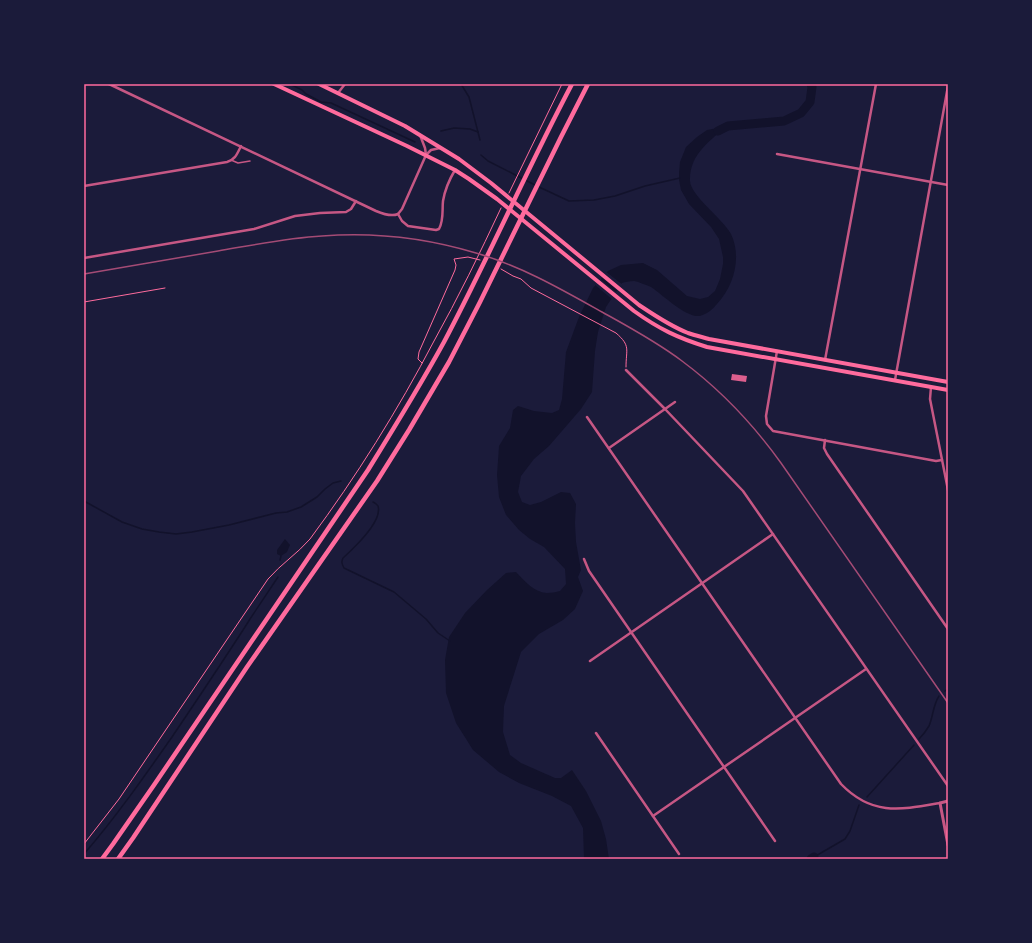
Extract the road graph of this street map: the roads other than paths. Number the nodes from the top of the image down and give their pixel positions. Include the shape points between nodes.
1 (109, 84) edge
2 (274, 84) edge
3 (319, 84) edge
4 (345, 84) edge
5 (572, 84) edge
6 (588, 84) edge
7 (876, 84) edge
8 (948, 86) edge
9 (338, 93) junction
10 (419, 134) junction
11 (241, 146) junction
12 (441, 148) junction
13 (776, 154) dead end
14 (426, 155) junction
15 (231, 160) junction
16 (250, 161) dead end
17 (860, 169) junction
18 (455, 170) junction
19 (931, 182) junction
20 (948, 185) edge
21 (84, 186) edge
22 (356, 202) junction
23 (398, 214) junction
24 (84, 258) edge
25 (777, 351) junction
26 (776, 359) junction
27 (825, 360) junction
28 (626, 370) road end
29 (896, 372) junction
30 (895, 380) junction
31 (948, 382) edge
32 (931, 387) junction
33 (948, 390) edge
34 (675, 402) dead end
35 (665, 409) junction
36 (587, 417) dead end
37 (825, 440) junction
38 (609, 448) junction
39 (942, 460) junction
40 (948, 490) edge
41 (773, 534) junction
42 (584, 559) dead end
43 (702, 584) junction
44 (948, 629) edge
45 (631, 633) junction
46 (590, 661) dead end
47 (866, 669) junction
48 (795, 718) junction
49 (596, 733) dead end
50 (724, 767) junction
51 (948, 786) edge
52 (948, 801) edge
53 (940, 803) junction
54 (653, 816) junction
55 (775, 841) dead end
56 (948, 845) edge
57 (679, 854) dead end
58 (102, 859) edge
59 (118, 859) edge

1 - 11 street
2 - 14 highway
3 - 9 highway
4 - 9 street
5 - 58 highway via 439,350 399,420 368,470
6 - 59 highway via 449,362 409,430 377,481 247,667
7 - 17 street
8 - 19 street
9 - 10 highway
10 - 12 highway
10 - 14 street via 426,148
11 - 15 street via 235,158
11 - 22 street
12 - 14 street via 431,150
12 - 25 highway via 476,171 655,316 688,333
13 - 17 street
14 - 18 highway
14 - 23 street
15 - 16 lane via 238,163
15 - 21 street
17 - 19 street
17 - 27 street
18 - 23 street via 446,187 439,229 408,226
18 - 26 highway via 497,199 650,323 684,340 707,347
19 - 20 street
19 - 29 street
22 - 23 street via 384,214
22 - 24 street via 346,212 295,216 254,229
25 - 26 street
25 - 27 highway
26 - 30 highway
26 - 37 street via 766,416 768,426 777,432
27 - 29 highway
28 - 35 street
29 - 30 street
29 - 31 highway
30 - 32 highway
32 - 33 highway
32 - 39 street via 930,399
34 - 35 street
35 - 38 street
35 - 41 street via 743,491
36 - 38 street
37 - 39 street
37 - 44 street via 824,448 827,454
38 - 43 street
39 - 40 street
41 - 43 street
41 - 47 street
42 - 45 street via 589,571
43 - 45 street
43 - 48 street
45 - 46 street
45 - 50 street
47 - 48 street
47 - 51 street
48 - 50 street
48 - 53 street via 841,784 858,798 875,806 893,809
49 - 54 street
50 - 54 street
50 - 55 street
52 - 53 street
53 - 56 street
54 - 57 street

